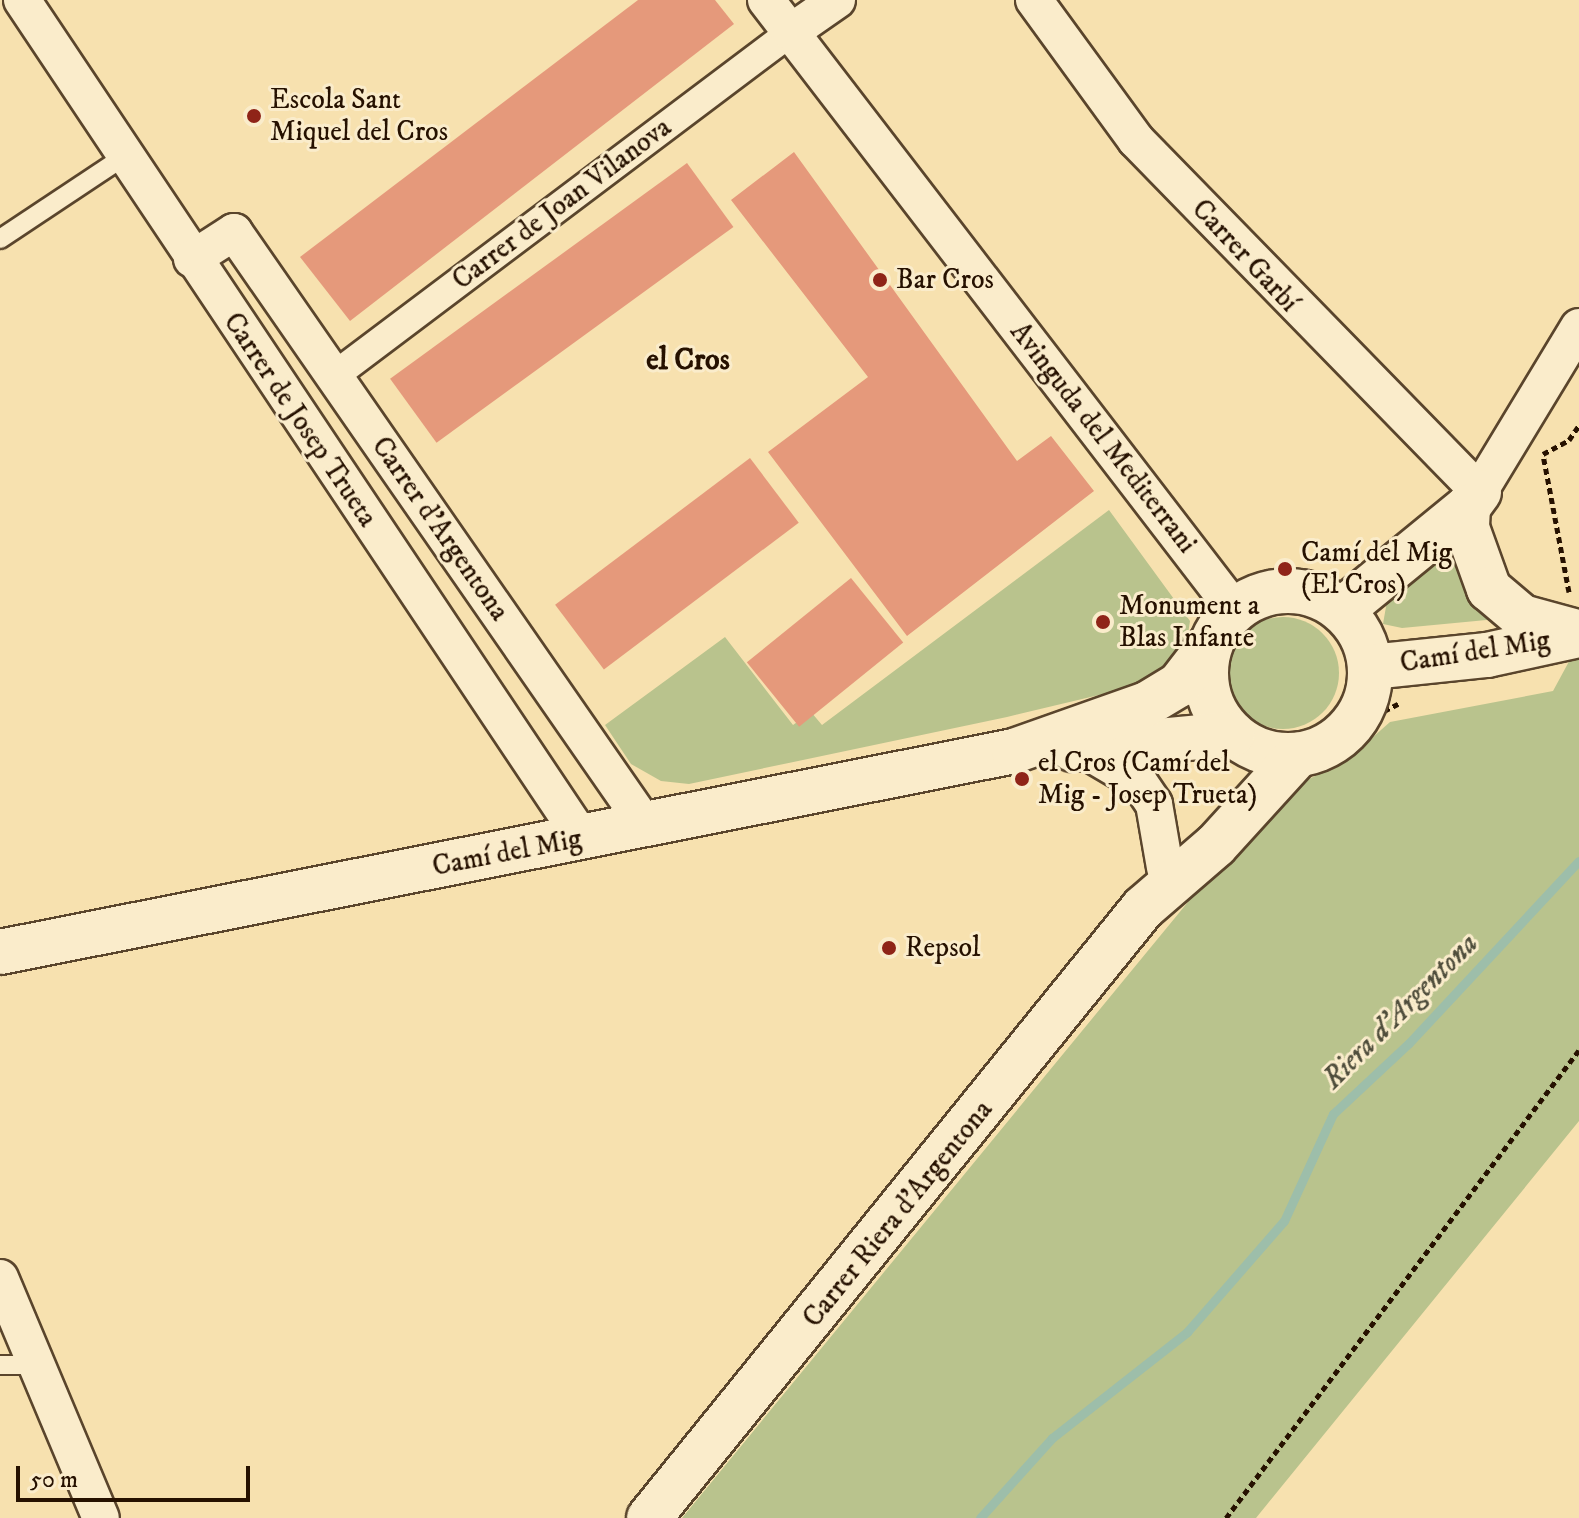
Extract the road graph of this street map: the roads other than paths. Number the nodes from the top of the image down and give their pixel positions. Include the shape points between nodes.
1 (22, 0) edge
2 (766, 0) edge
3 (837, 0) edge
4 (1034, 0) edge
5 (791, 32) junction
6 (125, 156) junction
7 (0, 239) edge
8 (192, 259) junction
9 (1579, 327) edge
10 (334, 376) junction
11 (1473, 500) junction
12 (1235, 610) junction
13 (1342, 610) junction
14 (1576, 622) edge
15 (1209, 646) junction
16 (1371, 667) junction
17 (1239, 739) junction
18 (1083, 749) junction
19 (1014, 751) junction
20 (1298, 755) junction
21 (646, 826) junction
22 (582, 838) junction
23 (1165, 868) junction
24 (1143, 908) junction
25 (0, 952) edge
26 (0, 1278) edge
27 (17, 1365) edge
28 (101, 1518) edge
29 (649, 1518) edge

1 - 6 street, Carrer de Josep Trueta
2 - 5 street, Avinguda del Mediterrani
3 - 5 street
4 - 11 street, Carrer Garbí via 1136,140
5 - 10 street, Carrer de Joan Vilanova
5 - 12 street, Avinguda del Mediterrani
6 - 7 lane
6 - 8 street, Carrer de Josep Trueta
8 - 10 street, Carrer d'Argentona via 234,232
8 - 22 street, Carrer de Josep Trueta
9 - 11 street
10 - 21 street, Carrer d'Argentona
11 - 13 street
11 - 14 street via 1470,550 1489,589 1522,617
12 - 13 street via 1283,590 1304,592
12 - 15 street
13 - 16 street via 1362,636
14 - 16 street, Camí del Mig via 1487,655
15 - 17 street via 1205,678 1213,708
15 - 19 street, Camí del Mig via 1179,685 1147,704
16 - 20 street via 1359,716 1322,749
17 - 18 street, Camí del Mig
17 - 20 street
17 - 23 street, Carrer Riera d'Argentona via 1228,790
18 - 19 street, Camí del Mig
18 - 23 street via 1139,782 1154,804
19 - 21 street, Camí del Mig
20 - 24 street, Carrer Riera d'Argentona via 1216,845
21 - 22 street, Camí del Mig
22 - 25 street, Camí del Mig
23 - 24 street, Carrer Riera d'Argentona
24 - 29 street, Carrer Riera d'Argentona
26 - 27 street
27 - 28 street

